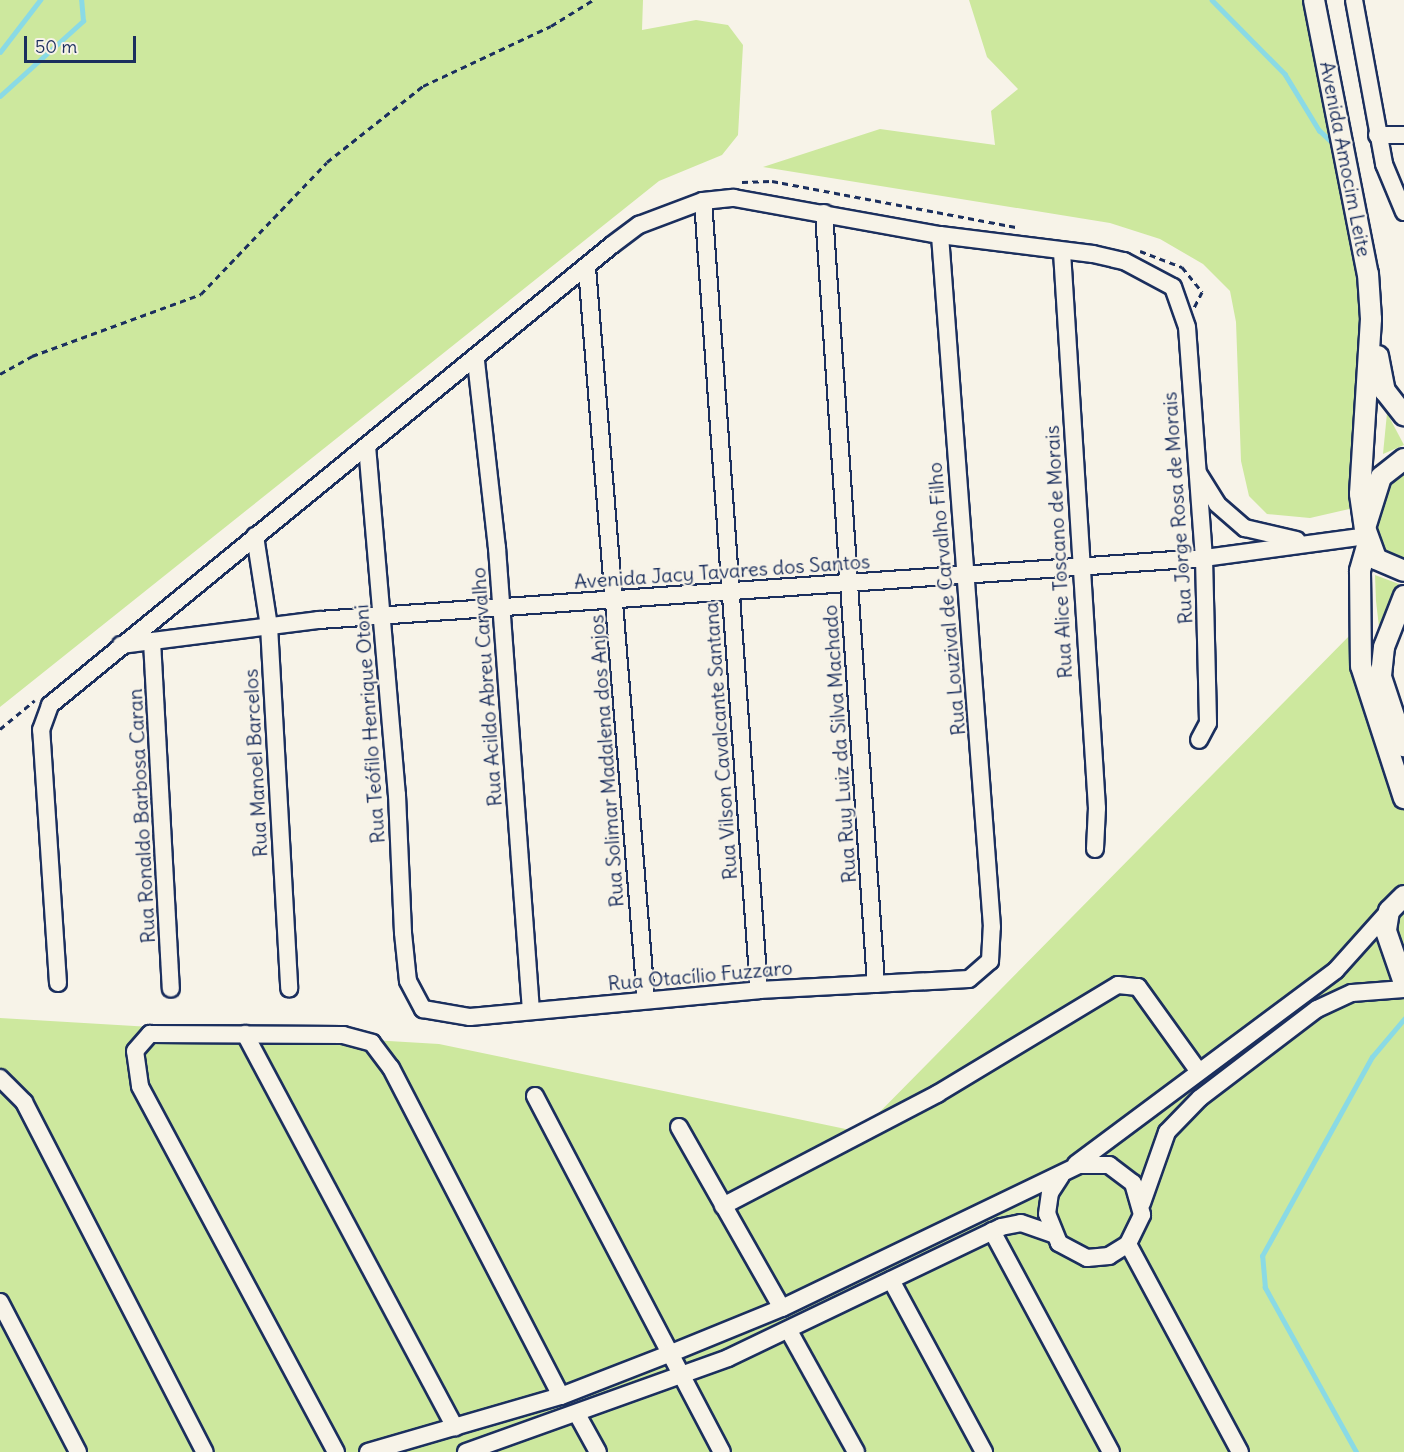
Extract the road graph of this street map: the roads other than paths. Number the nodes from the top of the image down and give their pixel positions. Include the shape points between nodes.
1 (1314, 0) edge
2 (1354, 0) edge
3 (1377, 135) junction
4 (1404, 135) edge
5 (703, 201) junction
6 (1404, 212) edge
7 (824, 213) junction
8 (940, 235) junction
9 (1062, 252) junction
10 (587, 268) junction
11 (1371, 319) junction
12 (476, 361) junction
13 (1404, 415) edge
14 (367, 446) junction
15 (1404, 459) edge
16 (1195, 466) junction
17 (255, 536) junction
18 (1366, 536) junction
19 (1325, 543) junction
20 (1204, 558) junction
21 (1080, 568) junction
22 (1404, 572) edge
23 (963, 576) junction
24 (850, 585) junction
25 (731, 592) junction
26 (1404, 596) edge
27 (615, 599) junction
28 (502, 609) junction
29 (384, 617) junction
30 (269, 626) junction
31 (152, 641) junction
32 (122, 645) junction
33 (1199, 740) dead end
34 (1404, 746) edge
35 (1404, 798) edge
36 (1095, 849) dead end
37 (1404, 879) edge
38 (1397, 903) edge
39 (990, 961) joint
40 (1404, 982) edge
41 (58, 983) dead end
42 (876, 984) junction
43 (171, 988) dead end
44 (289, 988) dead end
45 (1404, 988) edge
46 (759, 990) junction
47 (413, 999) joint
48 (646, 999) junction
49 (531, 1011) junction
50 (245, 1034) junction
51 (1197, 1069) junction
52 (0, 1078) edge
53 (535, 1096) dead end
54 (680, 1127) dead end
55 (1065, 1172) junction
56 (1142, 1203) junction
57 (723, 1206) junction
58 (992, 1231) junction
59 (1053, 1234) junction
60 (1128, 1244) junction
61 (891, 1280) junction
62 (0, 1302) edge
63 (782, 1308) junction
64 (789, 1331) junction
65 (669, 1354) junction
66 (680, 1377) junction
67 (561, 1396) junction
68 (577, 1414) junction
69 (455, 1427) junction
70 (78, 1452) edge
71 (205, 1452) edge
72 (336, 1452) edge
73 (368, 1452) edge
74 (469, 1452) edge
75 (598, 1452) edge
76 (722, 1452) edge
77 (856, 1452) edge
78 (984, 1452) edge
79 (1111, 1452) edge
80 (1240, 1452) edge

1 - 11 street, Avenida Amocim Leite via 1363,243
2 - 3 street
3 - 4 street
3 - 6 street
5 - 7 street via 734,198
5 - 10 street via 639,225
5 - 25 street, Rua Vilson Cavalcante Santana
7 - 8 street
7 - 24 street, Rua Ruy Luiz da Silva Machado
8 - 9 street
8 - 23 street, Rua Louzival de Carvalho Filho
9 - 16 street, Rua Jorge Rosa de Morais via 1124,261 1164,280 1181,299 1186,319
9 - 21 street, Rua Alice Toscano de Morais
10 - 12 street
10 - 27 street, Rua Solimar Madalena dos Anjos
11 - 13 street, Avenida Amocim Leite via 1382,382
11 - 18 street, Avenida Amocim Leite via 1360,494
12 - 14 street
12 - 28 street, Rua Acildo Abreu Carvalho
14 - 17 street
14 - 29 street, Rua Teófilo Henrique Otoni
15 - 18 street, Avenida Amocim Leite via 1381,477
16 - 19 street, Avenida Jacy Tavares dos Santos via 1217,504 1245,528 1263,536
16 - 20 street, Rua Jorge Rosa de Morais
17 - 30 street, Rua Manoel Barcelos
17 - 32 street
18 - 19 street, Avenida Jacy Tavares dos Santos
18 - 22 street via 1382,563
18 - 35 street, Avenida Amocim Leite via 1359,571 1361,666
19 - 20 street, Avenida Jacy Tavares dos Santos
20 - 21 street, Avenida Jacy Tavares dos Santos
20 - 33 street, Rua Jorge Rosa de Morais via 1208,723
21 - 23 street, Avenida Jacy Tavares dos Santos
21 - 36 street, Rua Alice Toscano de Morais
23 - 24 street, Avenida Jacy Tavares dos Santos
23 - 39 street, Rua Louzival de Carvalho Filho
24 - 25 street, Avenida Jacy Tavares dos Santos
24 - 42 street, Rua Ruy Luiz da Silva Machado
25 - 27 street, Avenida Jacy Tavares dos Santos
25 - 46 street, Rua Vilson Cavalcante Santana
26 - 34 street via 1384,647 1381,677
27 - 28 street, Avenida Jacy Tavares dos Santos
27 - 48 street, Rua Solimar Madalena dos Anjos
28 - 29 street, Avenida Jacy Tavares dos Santos
28 - 49 street, Rua Acildo Abreu Carvalho
29 - 30 street, Avenida Jacy Tavares dos Santos
29 - 47 street, Rua Teófilo Henrique Otoni via 403,933
30 - 31 street, Avenida Jacy Tavares dos Santos
30 - 44 street, Rua Manoel Barcelos
31 - 32 street, Avenida Jacy Tavares dos Santos
31 - 43 street, Rua Ronaldo Barbosa Caran
32 - 41 street via 42,717
37 - 38 street
38 - 40 street via 1389,944
38 - 51 street via 1336,970
39 - 42 street, Rua Otacílio Fuzzaro via 969,979
42 - 46 street, Rua Otacílio Fuzzaro
45 - 56 street via 1352,993 1317,1009 1200,1098 1167,1132
46 - 48 street, Rua Otacílio Fuzzaro
47 - 49 street, Rua Otacílio Fuzzaro via 432,1015 445,1017
48 - 49 street, Rua Otacílio Fuzzaro
50 - 67 street via 358,1037 383,1055
50 - 69 street
50 - 72 street via 150,1034 135,1051 134,1066
51 - 55 street
51 - 57 street via 1138,987 1118,985 937,1094
52 - 71 street via 24,1102
53 - 65 street
54 - 57 street
55 - 56 street via 1099,1162 1119,1169 1133,1183
55 - 59 street via 1047,1203
55 - 63 street
56 - 60 street via 1140,1226
57 - 63 street
58 - 59 street via 1021,1223
58 - 61 street
58 - 79 street
59 - 60 street via 1067,1250 1087,1258 1109,1256
60 - 80 street
61 - 64 street
61 - 78 street
62 - 70 street
63 - 65 street
64 - 66 street
64 - 77 street
65 - 66 street
65 - 67 street
66 - 68 street
66 - 76 street
67 - 69 street
68 - 74 street
68 - 75 street
69 - 73 street

